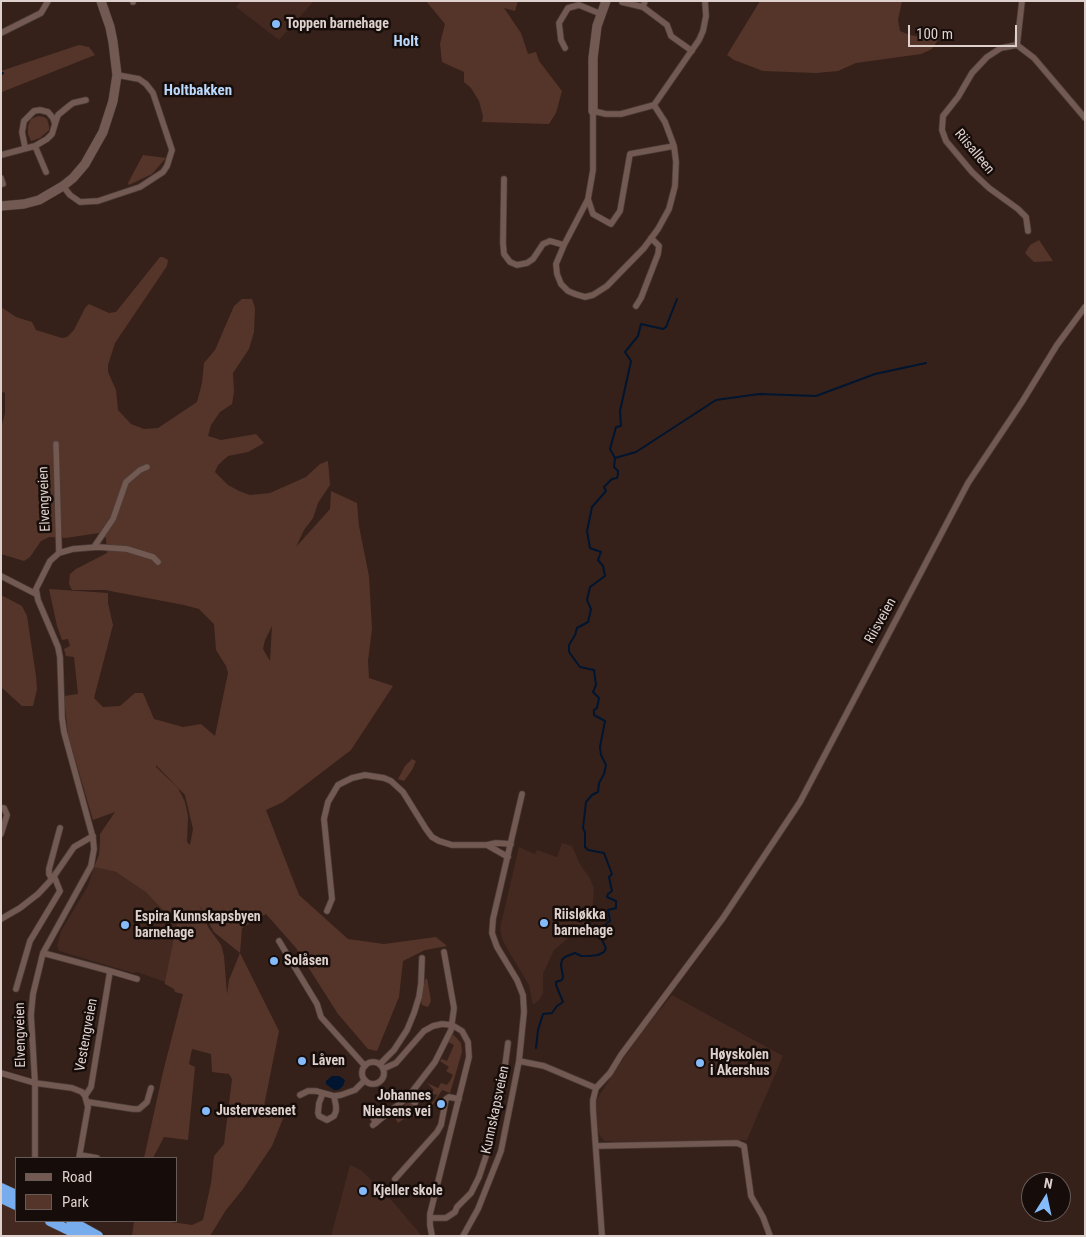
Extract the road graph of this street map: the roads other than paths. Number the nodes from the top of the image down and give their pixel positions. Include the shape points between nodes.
1 (48, 1) edge
2 (101, 1) edge
3 (606, 1) edge
4 (705, 1) edge
5 (1022, 1) edge
6 (622, 2) edge
7 (644, 4) edge
8 (601, 14) junction
9 (1, 33) edge
10 (1017, 46) junction
11 (565, 48) dead end
12 (692, 51) junction
13 (116, 75) junction
14 (86, 100) dead end
15 (654, 105) junction
16 (593, 111) junction
17 (1085, 118) edge
18 (55, 124) junction
19 (35, 146) junction
20 (674, 146) junction
21 (26, 148) junction
22 (1, 155) edge
23 (46, 172) dead end
24 (504, 179) dead end
25 (62, 186) junction
26 (588, 199) junction
27 (1, 206) edge
28 (1028, 231) dead end
29 (651, 238) junction
30 (564, 245) junction
31 (636, 306) dead end
32 (1085, 307) edge
33 (56, 444) dead end
34 (147, 467) dead end
35 (94, 547) junction
36 (59, 553) junction
37 (158, 562) dead end
38 (1, 576) edge
39 (36, 594) junction
40 (522, 794) dead end
41 (1, 808) edge
42 (60, 828) dead end
43 (1, 834) edge
44 (93, 836) junction
45 (511, 844) junction
46 (487, 845) junction
47 (508, 858) junction
48 (53, 877) junction
49 (327, 911) dead end
50 (1, 919) edge
51 (279, 940) dead end
52 (444, 952) dead end
53 (43, 953) junction
54 (422, 958) dead end
55 (110, 971) junction
56 (137, 978) dead end
57 (16, 989) dead end
58 (452, 1025) junction
59 (508, 1043) dead end
60 (519, 1061) junction
61 (365, 1066) junction
62 (382, 1067) junction
63 (1, 1073) edge
64 (365, 1080) junction
65 (35, 1083) junction
66 (151, 1088) dead end
67 (596, 1088) junction
68 (323, 1093) junction
69 (300, 1095) dead end
70 (334, 1096) junction
71 (408, 1097) junction
72 (86, 1099) junction
73 (459, 1099) junction
74 (415, 1103) dead end
75 (372, 1116) dead end
76 (596, 1146) junction
77 (35, 1157) edge
78 (79, 1157) edge
79 (395, 1179) dead end
80 (1, 1188) edge
81 (15, 1195) edge
82 (1, 1198) edge
83 (15, 1205) edge
84 (430, 1218) junction
85 (58, 1222) edge
86 (73, 1222) edge
87 (81, 1236) edge
88 (98, 1236) edge
89 (432, 1236) edge
90 (463, 1236) edge
91 (602, 1236) edge
92 (770, 1236) edge

1 - 9 street via 41,13
2 - 13 street via 114,42
3 - 8 street
4 - 12 street via 703,30
5 - 10 street
6 - 7 street
7 - 12 street via 666,25 671,36
8 - 11 street via 579,5 568,8 560,23
8 - 16 street via 593,58
10 - 17 street via 1034,58
10 - 28 street, Riisalleen via 996,50 972,73 943,116 942,130 946,141 972,172 1026,217
12 - 15 street
13 - 25 street via 113,102 103,132 84,164
13 - 25 street via 139,79 153,93 172,150 168,166 140,187 98,201 80,202
14 - 18 street via 69,106 58,115
15 - 16 street via 621,114
15 - 20 street
16 - 26 street via 593,170
18 - 19 street via 52,134
18 - 21 street via 48,112 30,113 22,127
19 - 21 street
19 - 23 street
20 - 26 street via 630,154 620,211 611,224 593,214
20 - 29 street via 675,186 670,209
21 - 22 street
24 - 30 street via 503,243 504,254 510,262 518,265 527,263 543,244 550,241
25 - 27 street via 38,200
26 - 30 street
29 - 30 street via 607,286 585,296 568,291 561,284 556,264
29 - 31 street via 659,246 658,254
32 - 67 street, Riisveien via 968,483 800,802 701,948
33 - 36 street, Elvengveien
34 - 35 street via 126,482 113,519
35 - 36 street
35 - 37 street via 127,549 153,557
36 - 39 street via 45,568
38 - 39 street
39 - 44 street, Elvengveien via 58,647 64,732
40 - 45 street
41 - 43 street via 7,815
42 - 48 street, Elvengveien via 49,869
44 - 48 street via 74,847
44 - 53 street, Elvengveien via 91,866
45 - 46 street
45 - 47 street
46 - 47 street
46 - 49 street via 452,845 439,841 426,829 403,792 390,782 365,775 352,778 338,785 328,802 324,819 332,899
47 - 60 street via 492,933 523,995
48 - 50 street via 31,900
48 - 57 street, Elvengveien via 60,890 30,941
51 - 61 street via 317,1004 321,1018
52 - 58 street via 454,1008
53 - 55 street
53 - 65 street, Elvengveien via 31,1015
54 - 62 street via 419,997 414,1013
55 - 56 street
55 - 72 street, Vestengveien via 91,1087
58 - 62 street via 438,1024 428,1028 396,1063
58 - 71 street via 436,1062
58 - 73 street via 462,1031 469,1046
59 - 84 street via 491,1141 479,1177 455,1212 446,1218
60 - 67 street, Kunnskapsveien via 544,1066
60 - 90 street, Kunnskapsveien via 501,1151 478,1209
61 - 62 street via 370,1063
61 - 64 street via 362,1073
62 - 64 street via 384,1076 380,1082 373,1084
63 - 65 street
64 - 70 street via 348,1093
65 - 72 street via 72,1088 82,1092
65 - 77 street, Elvengveien
66 - 72 street via 147,1102 139,1109
67 - 76 street via 593,1109
68 - 69 street
68 - 70 street
68 - 70 street via 318,1113 327,1120 336,1111
71 - 74 street
71 - 75 street via 375,1124
72 - 78 street, Vestengveien
73 - 79 street via 446,1099 437,1132
73 - 84 street
76 - 91 street
76 - 92 street via 737,1143 744,1146 751,1196
80 - 81 highway
82 - 83 highway
84 - 89 street
85 - 87 highway
86 - 88 highway

